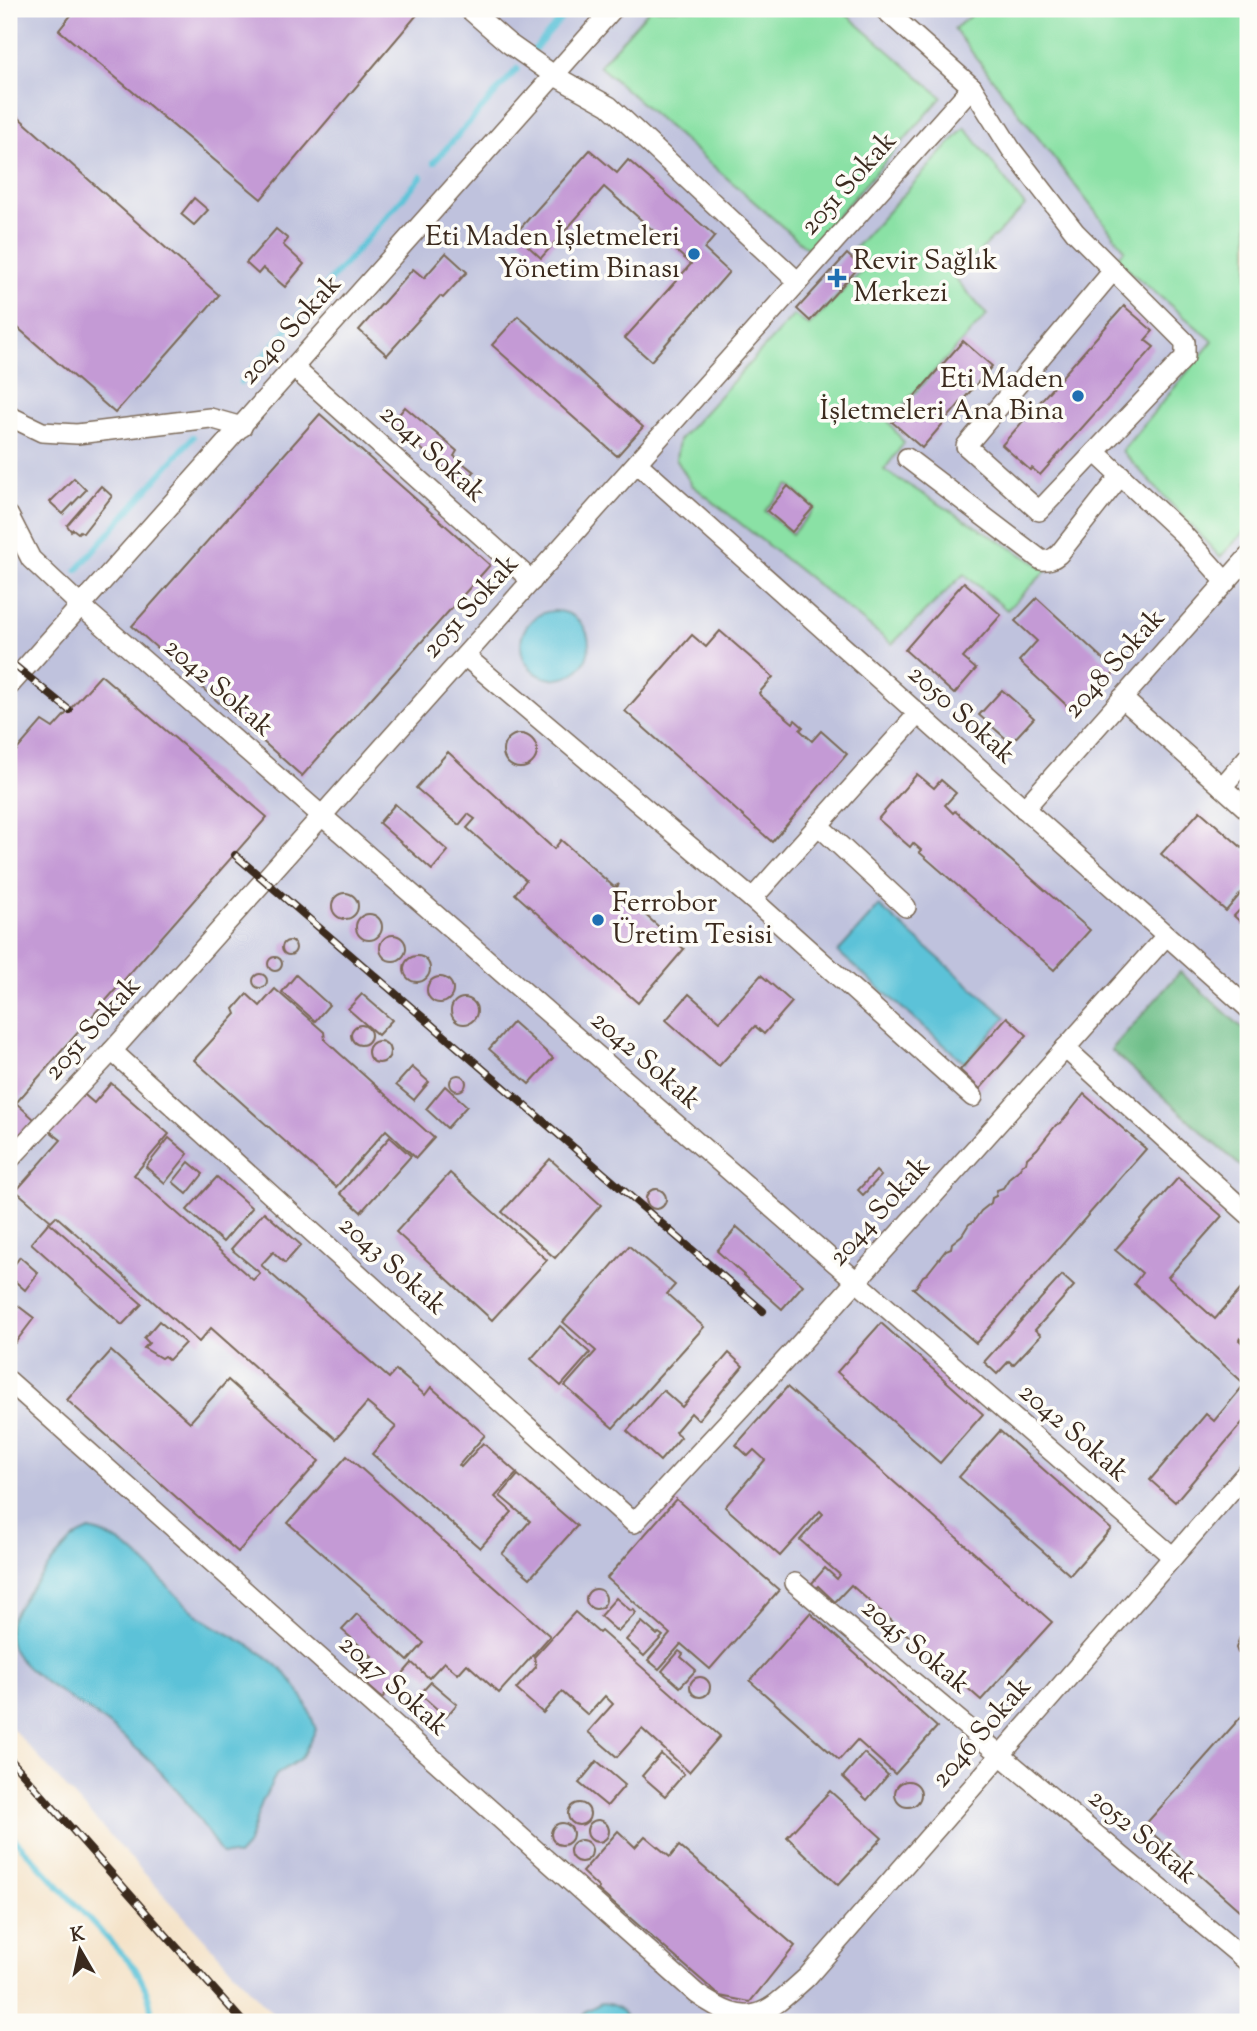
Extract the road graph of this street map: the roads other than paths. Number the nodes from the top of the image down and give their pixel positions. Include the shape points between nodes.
1 (469, 9) edge
2 (613, 9) edge
3 (884, 9) edge
4 (555, 76) junction
5 (972, 88) junction
6 (1112, 272) junction
7 (798, 282) junction
8 (294, 368) junction
9 (9, 416) edge
10 (242, 427) junction
11 (1095, 452) junction
12 (907, 458) dead end
13 (637, 463) junction
14 (1121, 475) junction
15 (9, 516) edge
16 (1248, 557) edge
17 (532, 580) junction
18 (1226, 582) junction
19 (81, 606) junction
20 (465, 656) junction
21 (9, 686) edge
22 (1122, 698) junction
23 (918, 714) junction
24 (1248, 757) edge
25 (1222, 787) junction
26 (1024, 809) junction
27 (1248, 810) edge
28 (321, 816) junction
29 (818, 825) junction
30 (751, 899) junction
31 (906, 907) dead end
32 (1166, 936) junction
33 (1248, 1008) edge
34 (1065, 1048) junction
35 (112, 1051) junction
36 (973, 1097) dead end
37 (9, 1160) edge
38 (1248, 1214) edge
39 (856, 1281) junction
40 (9, 1381) edge
41 (1248, 1471) edge
42 (634, 1523) joint
43 (1173, 1557) junction
44 (795, 1583) dead end
45 (1000, 1755) junction
46 (1248, 1962) edge
47 (748, 2016) joint

1 - 4 lane
2 - 4 lane, 2040 Sokak
3 - 5 lane
4 - 7 lane via 609,106
4 - 8 lane, 2040 Sokak
5 - 6 lane via 1011,149
5 - 7 lane, 2051 Sokak
6 - 11 lane via 1183,338 1186,352
6 - 11 lane via 966,446 1039,511
7 - 13 lane, 2051 Sokak
8 - 10 lane, 2040 Sokak
8 - 17 lane, 2041 Sokak
9 - 10 lane via 42,432 77,434 210,418
10 - 19 lane, 2040 Sokak
11 - 14 lane
12 - 14 lane via 1045,561 1059,554
13 - 17 lane, 2051 Sokak
13 - 23 lane, 2050 Sokak
14 - 18 lane
15 - 19 lane, 2042 Sokak via 31,559
16 - 18 lane, 2048 Sokak
17 - 20 lane, 2051 Sokak
18 - 22 lane, 2048 Sokak
19 - 21 lane, 2040 Sokak
19 - 28 lane, 2042 Sokak
20 - 28 lane, 2051 Sokak
20 - 30 lane
22 - 25 lane
22 - 26 lane, 2048 Sokak
23 - 26 lane, 2050 Sokak
23 - 29 lane
24 - 25 lane
25 - 27 lane
26 - 32 lane, 2050 Sokak
28 - 35 lane, 2051 Sokak
28 - 39 lane, 2042 Sokak
29 - 30 lane
29 - 31 lane
30 - 36 lane
32 - 33 lane, 2050 Sokak
32 - 34 lane, 2044 Sokak
34 - 38 lane
34 - 39 lane, 2044 Sokak
35 - 37 lane, 2051 Sokak
35 - 42 lane, 2043 Sokak
39 - 42 lane, 2044 Sokak
39 - 43 lane, 2042 Sokak
40 - 47 lane, 2047 Sokak via 697,1994 719,2011
41 - 43 lane, 2046 Sokak
43 - 45 lane, 2046 Sokak
44 - 45 lane, 2045 Sokak
45 - 46 lane, 2052 Sokak
45 - 47 lane, 2046 Sokak via 807,1977 773,2008

